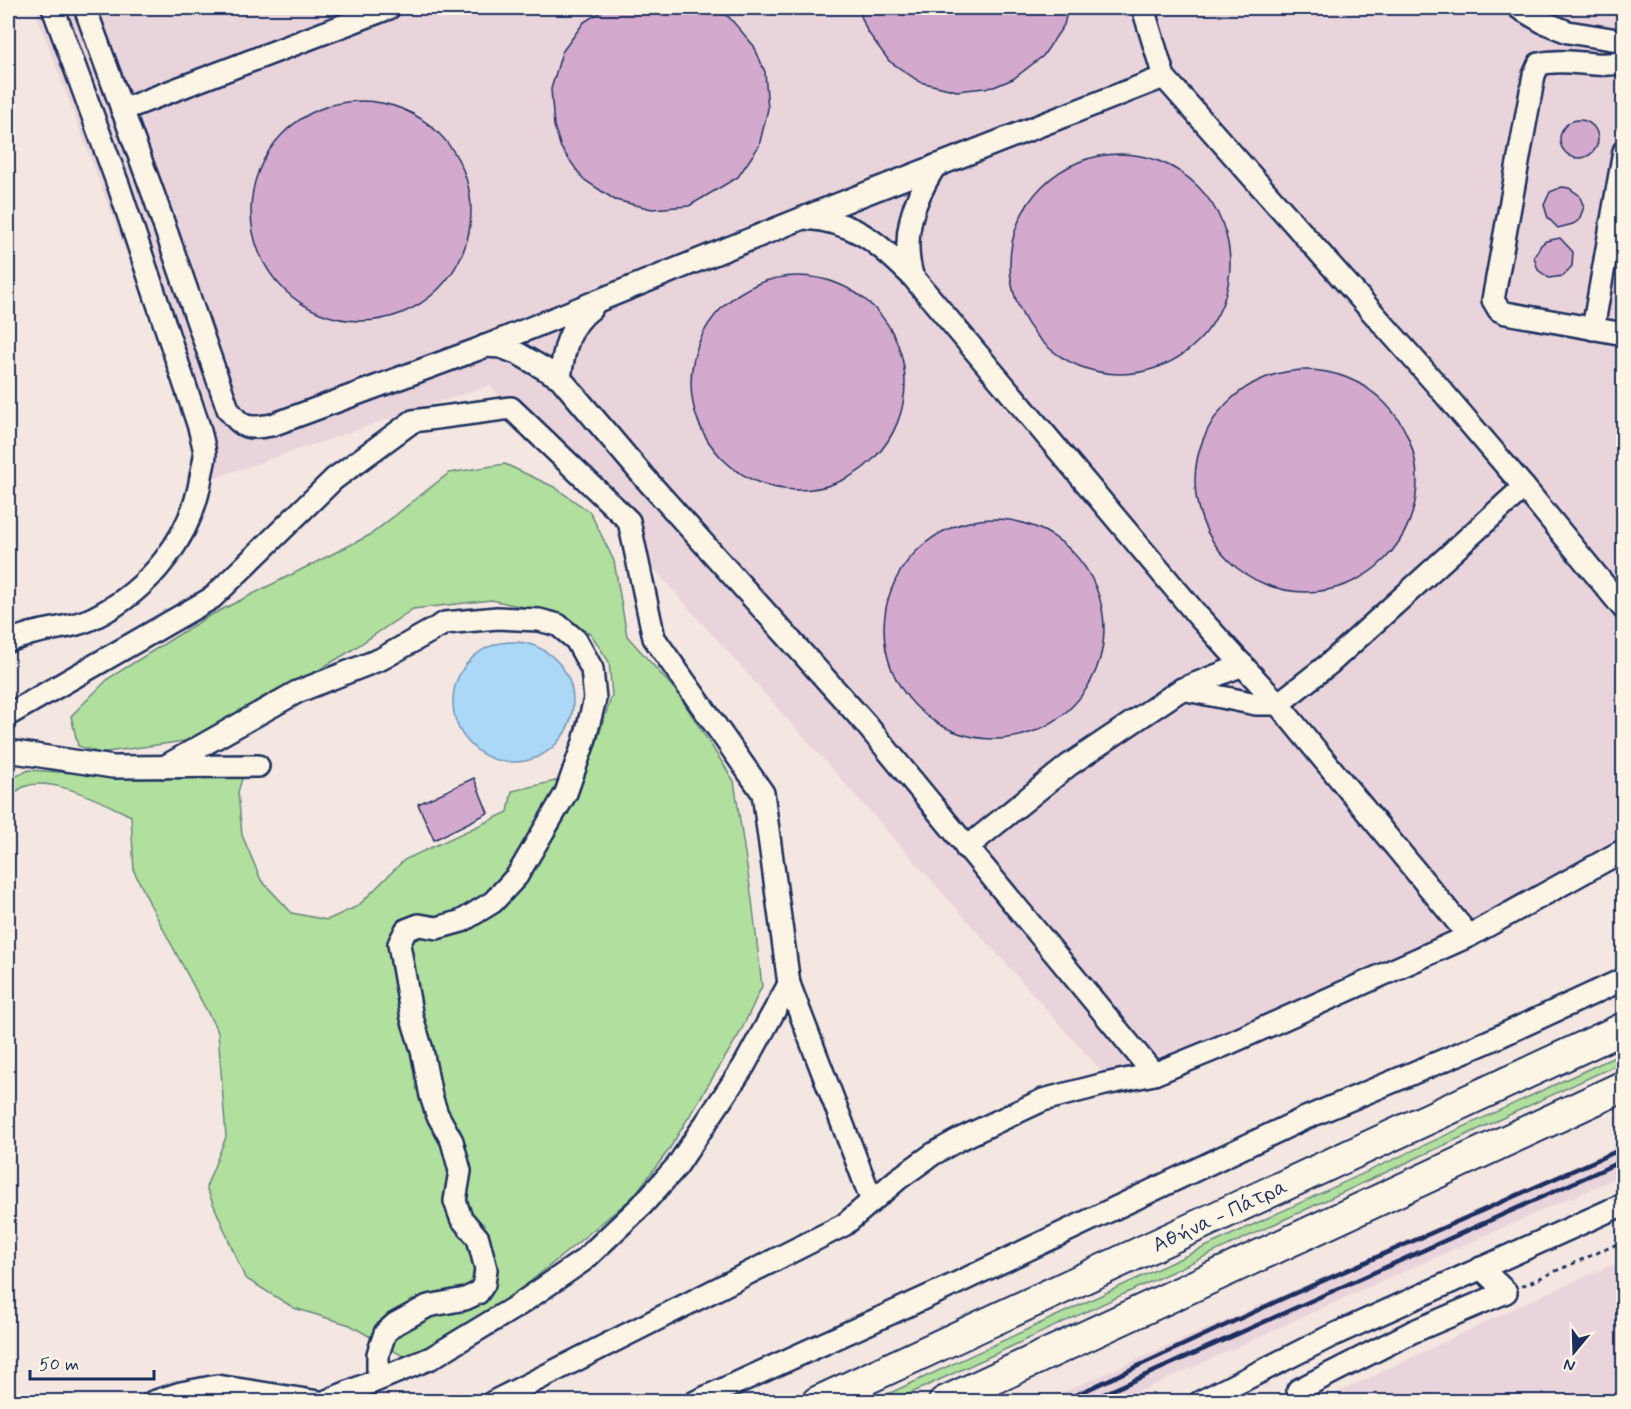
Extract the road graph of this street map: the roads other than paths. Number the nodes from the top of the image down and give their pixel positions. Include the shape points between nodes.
1 (53, 8) edge
2 (85, 8) edge
3 (389, 8) edge
4 (1143, 8) edge
5 (1519, 8) edge
6 (1623, 41) edge
7 (1623, 62) edge
8 (1164, 77) junction
9 (122, 110) junction
10 (1623, 152) edge
11 (935, 166) junction
12 (802, 218) junction
13 (912, 276) junction
14 (603, 299) junction
15 (1593, 329) junction
16 (1623, 334) edge
17 (485, 346) junction
18 (560, 378) junction
19 (1524, 487) junction
20 (1623, 609) edge
21 (8, 641) edge
22 (1243, 665) junction
23 (1182, 689) junction
24 (1278, 704) junction
25 (8, 715) edge
26 (8, 752) edge
27 (258, 766) dead end
28 (164, 767) junction
29 (966, 848) junction
30 (1623, 850) edge
31 (1469, 936) junction
32 (1623, 979) edge
33 (789, 984) junction
34 (1623, 1028) edge
35 (1154, 1074) junction
36 (1623, 1086) edge
37 (872, 1201) junction
38 (1623, 1204) edge
39 (1481, 1268) junction
40 (378, 1379) junction
41 (1298, 1390) dead end
42 (153, 1401) edge
43 (319, 1401) edge
44 (324, 1401) edge
45 (493, 1401) edge
46 (695, 1401) edge
47 (817, 1401) edge
48 (944, 1401) edge
49 (1200, 1401) edge

1 - 21 street via 119,187 200,427 205,454 198,494 185,526 156,572 124,600 94,618
2 - 9 street
3 - 9 street
4 - 8 street
5 - 6 street via 1569,32
7 - 15 street via 1539,64 1493,300 1506,313
8 - 11 street
8 - 19 street
9 - 17 street via 228,409 238,423 252,428 272,424
10 - 15 street
11 - 12 street
11 - 13 street via 914,205 907,257
12 - 13 street via 850,226
12 - 14 street
13 - 22 street
14 - 17 street
14 - 18 street via 580,317 573,328
15 - 16 street
17 - 18 street via 519,354
18 - 29 street via 865,723
19 - 20 street
19 - 24 street via 1329,664
22 - 23 street
22 - 24 street
23 - 24 street via 1256,704
23 - 29 street via 1069,765
24 - 31 street
25 - 33 street via 212,598 334,478 413,421 510,408 629,521 654,638 763,793
26 - 28 street via 112,767
27 - 28 street
28 - 40 street via 297,692 381,659 445,623 497,618 558,625 576,640 592,669 595,699 566,793 517,876 493,902 462,921 437,928 419,925 406,930 399,944 431,1096 452,1141 460,1171 455,1201 461,1218 477,1238 486,1269 478,1293 428,1306 385,1333 378,1354
29 - 35 street
30 - 31 street
31 - 35 street
32 - 46 street via 1487,1042 1301,1120
33 - 37 street
33 - 40 street via 744,1066 677,1166 642,1205 584,1260 517,1306 431,1358
34 - 47 highway, Αθήνα - Πάτρα
35 - 37 street via 1043,1100 933,1154
36 - 48 highway
37 - 45 street via 844,1225
38 - 39 street
39 - 41 street via 1506,1292 1412,1332
39 - 49 street
40 - 44 street
42 - 43 street via 217,1386

